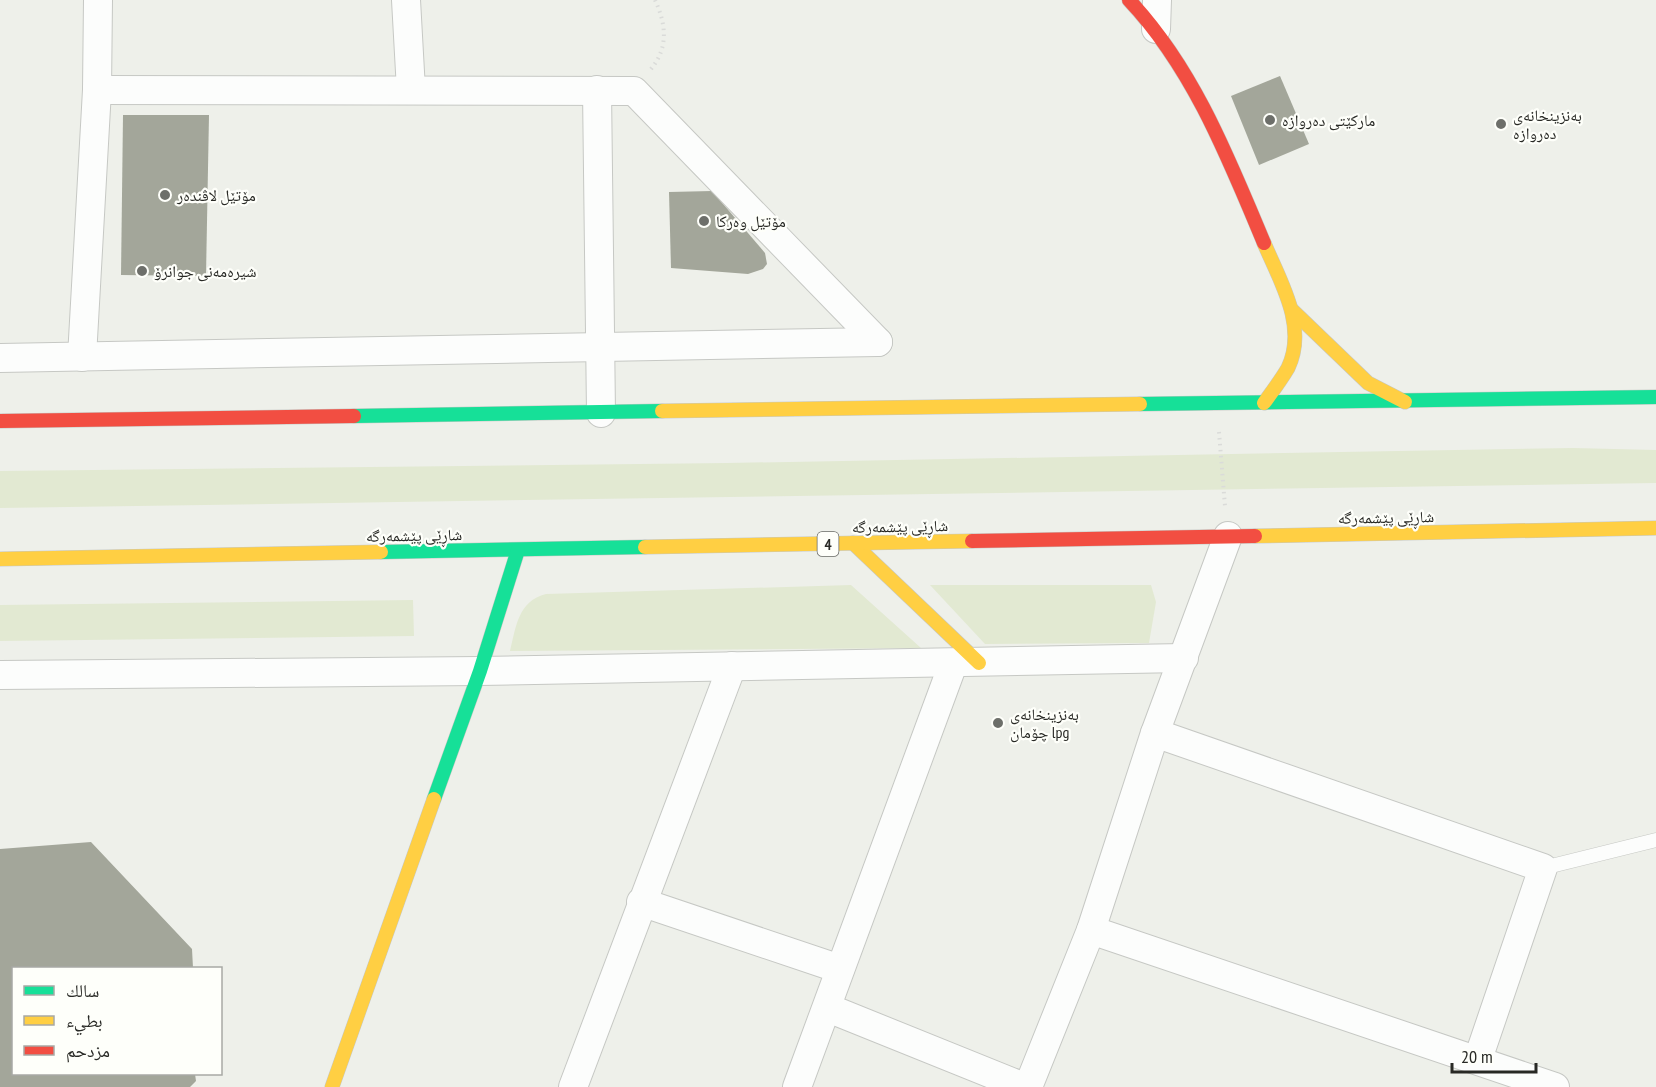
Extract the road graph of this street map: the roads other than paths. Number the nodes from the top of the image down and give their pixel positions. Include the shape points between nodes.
1 (98, 0) edge
2 (406, 0) edge
3 (1130, 0) edge
4 (1157, 0) edge
5 (1156, 29) junction
6 (97, 90) junction
7 (411, 90) junction
8 (597, 90) junction
9 (1292, 310) junction
10 (600, 347) junction
11 (81, 357) junction
12 (0, 358) edge
13 (1656, 397) edge
14 (1405, 402) junction
15 (1264, 403) junction
16 (601, 413) junction
17 (0, 421) edge
18 (1656, 528) edge
19 (1228, 536) junction
20 (853, 543) junction
21 (518, 550) junction
22 (0, 559) edge
23 (1184, 658) junction
24 (966, 664) junction
25 (732, 666) junction
26 (480, 671) junction
27 (0, 675) edge
28 (1155, 733) junction
29 (1656, 840) edge
30 (1543, 868) junction
31 (641, 902) junction
32 (1091, 930) junction
33 (840, 969) junction
34 (828, 1008) junction
35 (1478, 1059) junction
36 (1516, 1080) edge
37 (332, 1087) edge
38 (573, 1087) edge
39 (797, 1087) edge
40 (1024, 1087) edge
41 (1028, 1087) edge
42 (1555, 1087) edge

1 - 6 street
2 - 7 street
3 - 5 main road
4 - 5 street
5 - 9 main road via 1228,157
6 - 7 street
6 - 11 street
7 - 8 street
8 - 10 street
8 - 10 street via 634,91 878,342
9 - 14 main road via 1368,383
9 - 15 main road via 1295,342 1288,367
10 - 11 street
10 - 16 street
11 - 12 street
13 - 14 main road
14 - 15 main road
15 - 16 main road
16 - 17 main road
18 - 19 main road, شاڕێی پێشمەرگە / 4
19 - 20 main road, شاڕێی پێشمەرگە / 4
19 - 23 street
20 - 21 main road, شاڕێی پێشمەرگە / 4
20 - 24 main road
21 - 22 main road, شاڕێی پێشمەرگە / 4
21 - 26 main road
23 - 24 street
23 - 28 street
24 - 25 street
24 - 33 street
25 - 26 street
25 - 31 street
26 - 27 street
26 - 37 main road
28 - 30 street
28 - 32 street
29 - 30 lane
30 - 35 street
31 - 33 street
31 - 38 street
32 - 35 street
32 - 41 street
33 - 34 street
34 - 39 street
34 - 40 street
35 - 36 street
36 - 42 street

